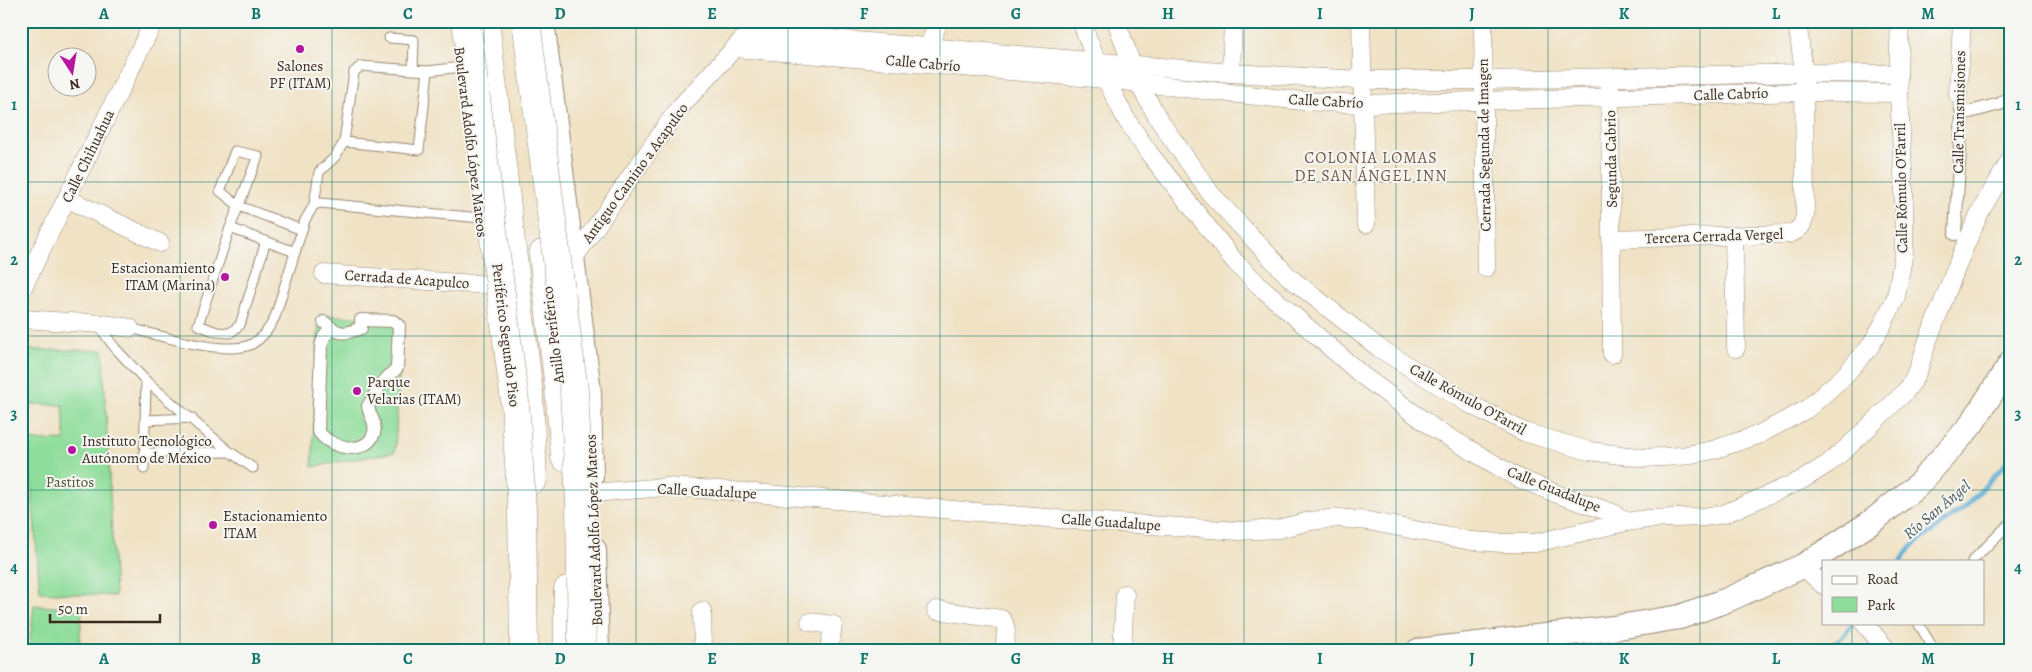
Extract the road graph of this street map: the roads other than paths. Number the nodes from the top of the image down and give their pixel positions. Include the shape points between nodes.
1 (154, 21) edge
2 (455, 21) edge
3 (466, 21) edge
4 (485, 21) edge
5 (514, 21) edge
6 (526, 21) edge
7 (530, 21) edge
8 (542, 21) edge
9 (939, 21) edge
10 (1081, 21) edge
11 (1116, 21) edge
12 (1233, 21) edge
13 (1361, 21) edge
14 (1482, 21) edge
15 (1797, 21) edge
16 (1900, 21) edge
17 (1962, 21) edge
18 (755, 27) edge
19 (389, 38) dead end
20 (735, 48) junction
21 (925, 55) junction
22 (1096, 60) junction
23 (1131, 64) junction
24 (413, 70) junction
25 (428, 71) junction
26 (1231, 73) junction
27 (1804, 74) junction
28 (1898, 74) junction
29 (462, 76) junction
30 (1611, 78) junction
31 (1106, 79) junction
32 (1362, 80) junction
33 (1483, 80) junction
34 (522, 81) junction
35 (1139, 84) junction
36 (1804, 92) junction
37 (1899, 93) junction
38 (1958, 94) joint
39 (2011, 96) edge
40 (1610, 98) junction
41 (1483, 102) junction
42 (1362, 104) junction
43 (1962, 114) junction
44 (344, 142) junction
45 (2011, 159) edge
46 (504, 183) junction
47 (68, 199) junction
48 (314, 205) junction
49 (239, 206) junction
50 (481, 218) junction
51 (1366, 224) dead end
52 (230, 228) junction
53 (302, 230) junction
54 (1954, 234) dead end
55 (1734, 236) junction
56 (1612, 239) junction
57 (266, 240) junction
58 (160, 243) dead end
59 (295, 252) junction
60 (573, 259) junction
61 (1486, 268) dead end
62 (324, 274) dead end
63 (490, 285) junction
64 (21, 291) edge
65 (21, 319) edge
66 (96, 323) junction
67 (328, 325) joint
68 (130, 328) joint
69 (1736, 348) dead end
70 (1612, 354) dead end
71 (2011, 363) edge
72 (146, 381) junction
73 (192, 418) junction
74 (145, 420) junction
75 (230, 452) junction
76 (144, 453) junction
77 (254, 468) dead end
78 (144, 469) dead end
79 (592, 493) junction
80 (569, 508) junction
81 (1626, 522) junction
82 (2011, 522) edge
83 (574, 547) dead end
84 (1973, 560) edge
85 (1802, 566) junction
86 (1822, 583) edge
87 (1125, 594) dead end
88 (936, 610) dead end
89 (702, 611) dead end
90 (810, 622) dead end
91 (1865, 624) edge
92 (1919, 624) edge
93 (513, 651) edge
94 (524, 651) edge
95 (536, 651) edge
96 (568, 651) edge
97 (582, 651) edge
98 (598, 651) edge
99 (703, 651) edge
100 (829, 651) edge
101 (1004, 651) edge
102 (1122, 651) edge
103 (1418, 651) edge
104 (1888, 651) edge
105 (1931, 651) edge

1 - 47 street, Calle Chihuahua
2 - 29 main road, Boulevard Adolfo López Mateos
3 - 94 highway, Periférico Segundo Piso, bridge via 516,402 522,510
4 - 46 highway, Anillo Periférico
5 - 34 highway, Anillo Periférico
6 - 97 highway, bridge via 574,391 580,503
7 - 34 highway
8 - 60 main road, Boulevard Adolfo López Mateos
9 - 21 street
10 - 22 street
11 - 23 street, Calle Rómulo O'Farril
12 - 26 street
13 - 32 street
14 - 33 street, Cerrada Segunda de Imagen
15 - 27 street
16 - 28 street
17 - 38 street, Calle Transmisiones
18 - 20 street, Antiguo Camino a Acapulco
18 - 21 street, Calle Cabrío
19 - 24 lane via 414,40
20 - 21 street, Calle Cabrío
20 - 60 street, Antiguo Camino a Acapulco via 679,108
21 - 22 street, Calle Cabrío
21 - 31 street, Calle Cabrío
22 - 23 street, Calle Cabrío
22 - 31 street
23 - 26 street, Calle Cabrío
23 - 35 street, Calle Rómulo O'Farril
24 - 25 lane
24 - 44 lane via 361,66 354,72
25 - 29 lane
25 - 44 lane via 419,150
26 - 32 street, Calle Cabrío
27 - 28 street, Calle Cabrío
27 - 30 street, Calle Cabrío
27 - 36 street
28 - 37 street
29 - 46 highway
29 - 50 main road, Boulevard Adolfo López Mateos
30 - 33 street, Calle Cabrío
30 - 40 street, Segunda Cabrio
31 - 35 street, Calle Cabrío
31 - 81 street, Calle Guadalupe via 1126,119 1149,153 1236,263 1356,369 1435,429 1516,477 1613,513
32 - 33 street, Calle Cabrío
32 - 42 street
33 - 41 street, Cerrada Segunda de Imagen
34 - 80 highway, Anillo Periférico via 559,389
35 - 37 street, Calle Rómulo O'Farril via 1158,120 1211,194 1289,276 1379,348 1466,402 1524,432 1589,451 1644,458 1713,450 1758,436 1807,409 1844,377 1869,348 1896,297 1904,252
35 - 42 street, Calle Cabrío
36 - 37 street, Calle Cabrío
36 - 40 street, Calle Cabrío
36 - 55 street, Tercera Cerrada Vergel via 1806,215 1803,224 1799,231 1789,234
38 - 43 street, Calle Transmisiones
39 - 43 street via 2000,104
40 - 41 street, Calle Cabrío
40 - 56 street, Segunda Cabrio
41 - 42 street, Calle Cabrío
41 - 61 street, Cerrada Segunda de Imagen
42 - 51 street
43 - 54 street, Calle Transmisiones
44 - 48 lane via 335,157 319,172
45 - 81 street, Calle Guadalupe via 1980,212 1962,252 1920,368 1905,392 1848,447 1802,480 1724,514
46 - 95 highway, Anillo Periférico via 529,394
47 - 58 street
47 - 64 street, Calle Chihuahua
48 - 50 lane
48 - 53 lane
49 - 49 lane via 258,156 235,151 220,190
49 - 52 lane
49 - 53 lane
50 - 63 main road, Boulevard Adolfo López Mateos
52 - 57 lane
52 - 57 lane via 198,325 217,332 230,333 240,324
53 - 59 lane
55 - 56 street, Tercera Cerrada Vergel
55 - 69 street
56 - 70 street, Segunda Cabrio
57 - 59 lane
59 - 68 lane via 270,328 253,343 240,347 207,346
60 - 79 main road, Boulevard Adolfo López Mateos via 590,391
62 - 63 street, Cerrada de Acapulco
63 - 93 main road, Boulevard Adolfo López Mateos via 514,496
65 - 66 street
66 - 68 street
66 - 72 lane
67 - 67 street via 321,346 318,430 328,441 343,447 355,447 366,443 374,434 368,406 381,384 397,368 399,326 394,321 361,320 361,328 339,333
71 - 85 main road via 1971,425 1917,486 1870,523
72 - 73 lane
72 - 74 lane
73 - 74 lane
73 - 75 lane
74 - 76 lane
75 - 76 lane
75 - 77 lane
76 - 78 lane
79 - 81 street, Calle Guadalupe via 666,487 718,490 1239,531 1278,529 1339,518 1471,541 1503,543 1535,543
79 - 98 main road, Boulevard Adolfo López Mateos
80 - 83 highway
80 - 96 highway, Anillo Periférico
82 - 84 lane
85 - 86 street
85 - 103 main road via 1727,600 1680,616 1604,629
87 - 102 street
88 - 101 street via 1001,619 1006,627
89 - 99 street
90 - 100 street via 833,625
91 - 104 street
92 - 105 lane via 1932,646

